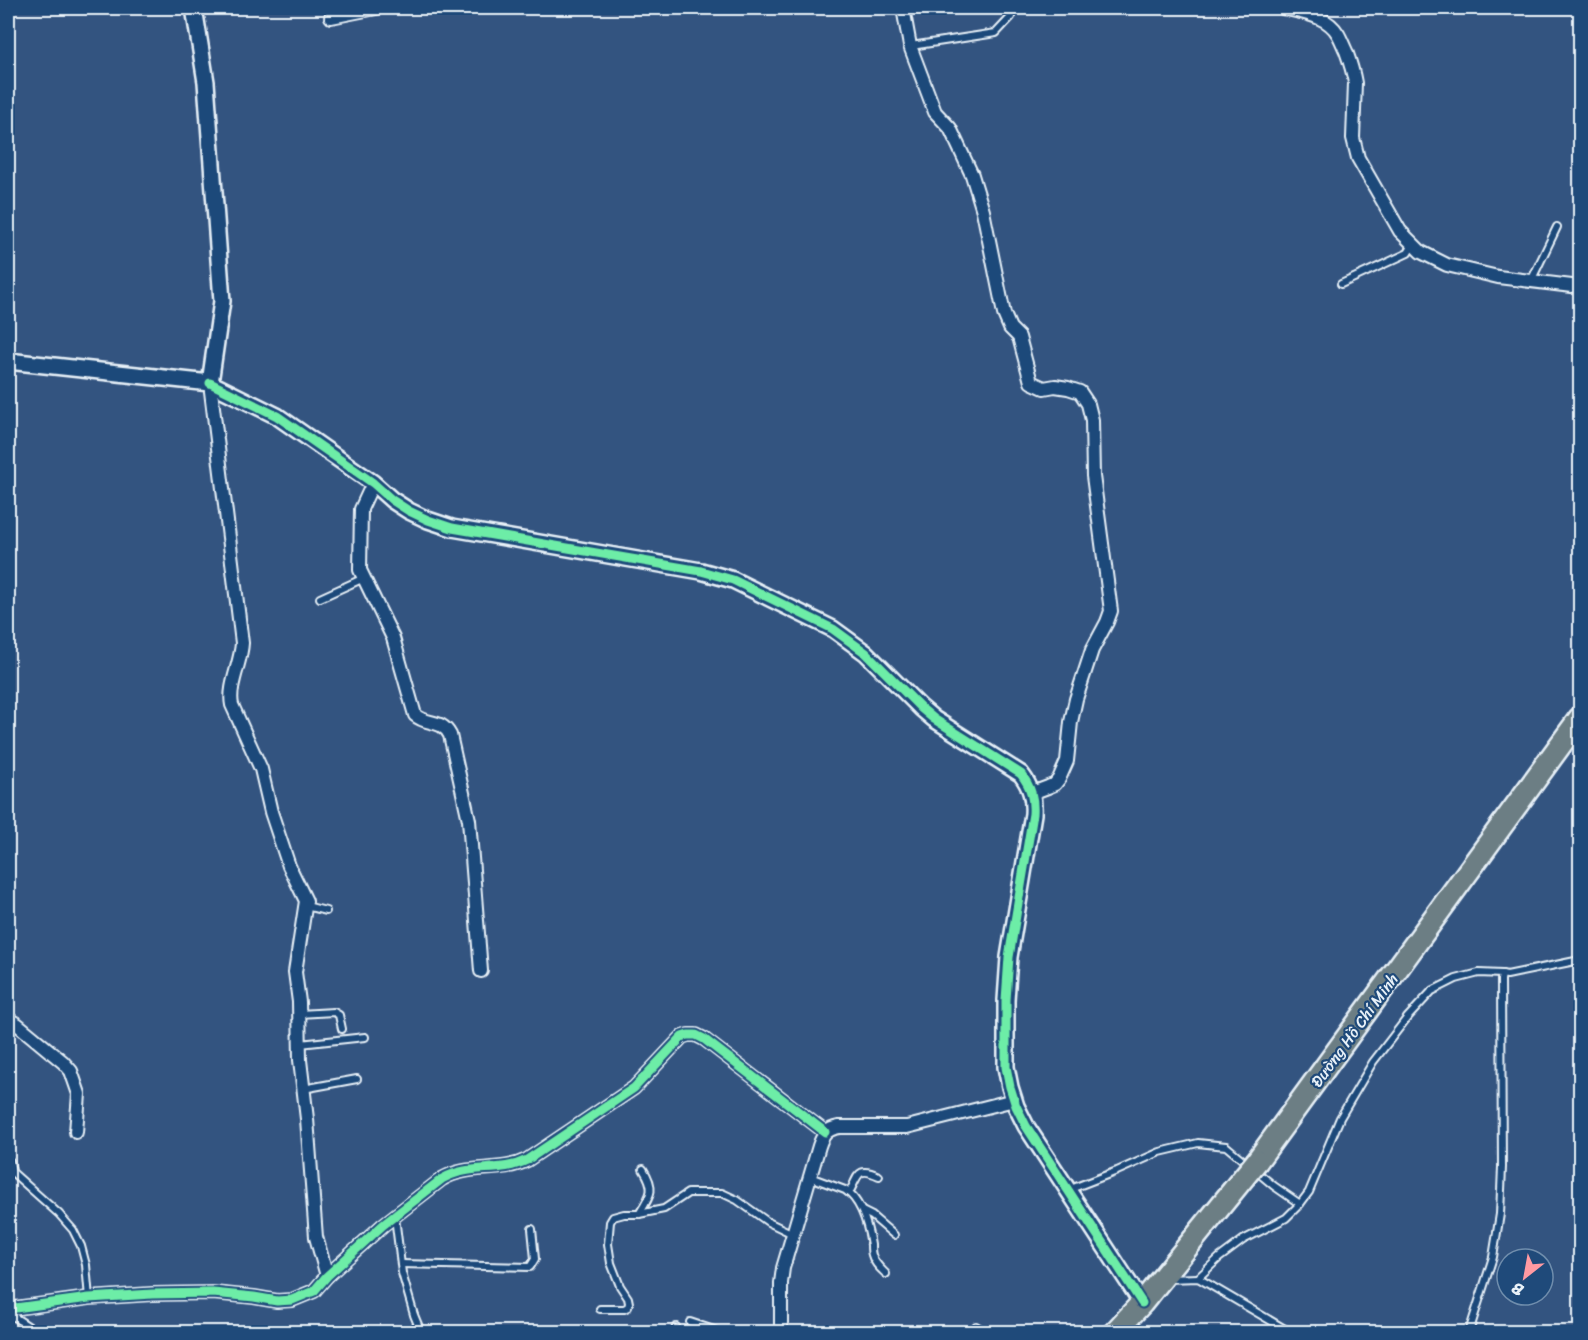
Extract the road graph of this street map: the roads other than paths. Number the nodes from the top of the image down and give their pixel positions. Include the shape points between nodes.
1 (194, 8) edge
2 (376, 8) edge
3 (903, 8) edge
4 (1010, 8) edge
5 (1283, 8) edge
6 (331, 17) dead end
7 (910, 46) junction
8 (1557, 226) dead end
9 (1413, 245) junction
10 (1530, 282) junction
11 (1341, 284) dead end
12 (1581, 287) edge
13 (8, 361) edge
14 (210, 383) junction
15 (373, 483) junction
16 (364, 578) junction
17 (320, 598) dead end
18 (1581, 718) edge
19 (1032, 793) junction
20 (306, 906) junction
21 (326, 911) dead end
22 (1581, 960) edge
23 (481, 971) dead end
24 (1502, 974) junction
25 (299, 1014) junction
26 (8, 1019) edge
27 (342, 1029) dead end
28 (365, 1037) dead end
29 (299, 1044) junction
30 (357, 1079) dead end
31 (303, 1089) junction
32 (1014, 1100) junction
33 (76, 1132) dead end
34 (825, 1132) junction
35 (10, 1161) dead end
36 (643, 1169) dead end
37 (879, 1176) dead end
38 (810, 1177) junction
39 (1068, 1190) junction
40 (849, 1193) junction
41 (1300, 1204) junction
42 (862, 1211) junction
43 (639, 1214) junction
44 (395, 1215) junction
45 (532, 1229) dead end
46 (793, 1234) junction
47 (894, 1236) dead end
48 (401, 1264) junction
49 (886, 1274) dead end
50 (327, 1276) junction
51 (1198, 1278) junction
52 (1162, 1279) junction
53 (89, 1298) junction
54 (1142, 1303) junction
55 (600, 1309) dead end
56 (8, 1311) edge
57 (690, 1322) dead end
58 (976, 1326) dead end
59 (37, 1332) edge
60 (422, 1332) edge
61 (720, 1332) edge
62 (781, 1332) edge
63 (986, 1332) edge
64 (1115, 1332) edge
65 (1290, 1332) edge
66 (1469, 1332) edge

1 - 14 street via 206,82 222,301
2 - 6 street
3 - 7 street
4 - 7 lane via 1011,17 996,33
5 - 9 street via 1318,17 1337,32 1354,74 1354,148 1400,231
7 - 19 street via 935,112 950,128 972,175 1004,314 1019,337 1031,382 1044,388 1055,386 1080,392 1092,420 1093,476 1110,611 1076,699 1067,761 1055,784
8 - 10 lane
9 - 10 street via 1447,265
9 - 11 lane via 1408,253
10 - 12 street
13 - 14 street
14 - 15 street via 277,416
14 - 20 street via 242,643 232,705 261,769 271,812
15 - 16 street via 362,509 360,570
15 - 19 street via 409,511 452,528 701,571 763,594 850,640 934,719 1021,774
16 - 17 lane
16 - 23 street via 393,638 415,715 440,723 450,735 469,820
18 - 52 highway, Đường Hồ Chí Minh, bridge via 1257,1161
19 - 32 street via 1033,814 1008,974 1006,1067
20 - 21 lane
20 - 25 street via 295,972
22 - 24 lane
24 - 41 lane via 1479,973 1456,979 1432,991 1407,1018 1372,1062 1340,1118 1309,1192
24 - 66 lane via 1500,1214 1493,1257
25 - 27 lane via 334,1012 339,1015
25 - 29 street
26 - 33 street via 70,1071 79,1094
28 - 29 lane
29 - 31 street
30 - 31 lane
31 - 50 street via 316,1237
32 - 34 street via 914,1126 839,1126
32 - 39 street via 1026,1126
34 - 38 street
34 - 44 street via 704,1039 688,1035 634,1088 527,1160 510,1166 452,1173
35 - 53 lane via 12,1172 73,1230 86,1265
36 - 43 lane via 652,1191
37 - 40 lane via 868,1171 860,1173
38 - 40 lane
38 - 46 street
39 - 41 lane via 1160,1152 1198,1143 1226,1146
39 - 54 street
40 - 42 lane
41 - 51 lane via 1286,1218 1243,1240
42 - 47 lane
42 - 49 lane via 875,1263
43 - 46 lane via 664,1209 688,1192 722,1193
43 - 55 lane via 624,1214 610,1220 611,1263 628,1298 628,1307
44 - 48 lane
44 - 50 street
45 - 48 lane via 535,1259 530,1267
46 - 62 street via 782,1276
48 - 60 lane
50 - 53 street via 314,1291 292,1300 204,1293
51 - 52 lane
51 - 65 lane
52 - 54 highway, Đường Hồ Chí Minh
53 - 56 street
54 - 64 highway, Đường Hồ Chí Minh
56 - 59 lane
57 - 61 lane
58 - 63 lane

